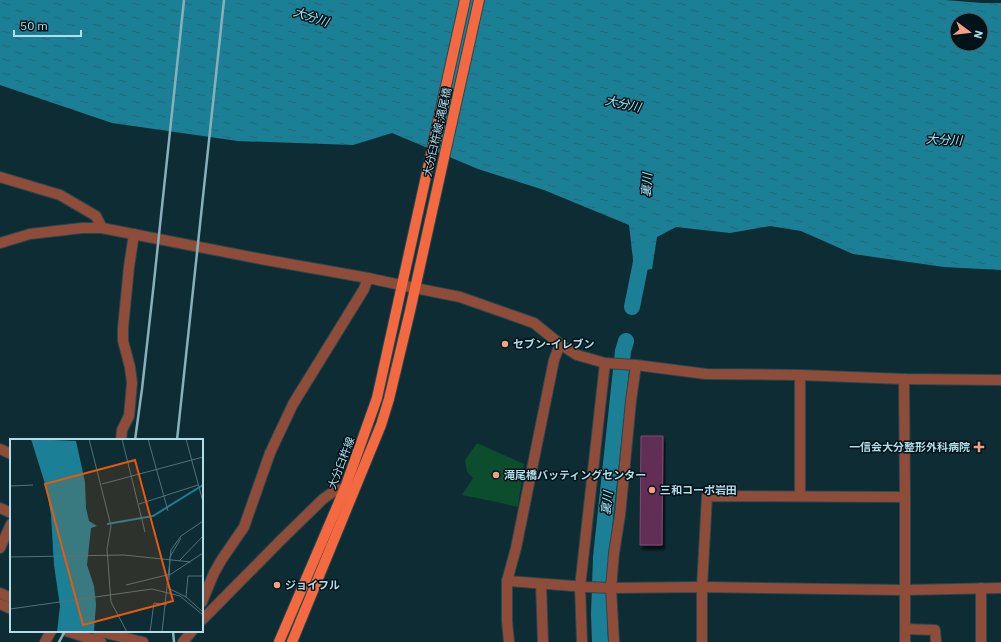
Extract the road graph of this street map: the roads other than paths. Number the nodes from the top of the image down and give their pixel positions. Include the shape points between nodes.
1 (466, 0) edge
2 (479, 0) edge
3 (0, 177) edge
4 (102, 228) junction
5 (134, 234) junction
6 (0, 243) edge
7 (368, 278) junction
8 (402, 285) junction
9 (415, 288) junction
10 (560, 344) junction
11 (605, 364) junction
12 (634, 365) junction
13 (800, 375) junction
14 (904, 379) junction
15 (1001, 380) edge
16 (121, 439) edge
17 (0, 449) edge
18 (10, 454) edge
19 (345, 488) junction
20 (800, 496) junction
21 (905, 497) junction
22 (0, 508) edge
23 (10, 513) edge
24 (10, 526) edge
25 (0, 548) edge
26 (507, 581) junction
27 (541, 584) junction
28 (584, 587) junction
29 (608, 587) junction
30 (702, 587) junction
31 (981, 588) junction
32 (1001, 588) edge
33 (904, 590) junction
34 (0, 593) edge
35 (10, 598) edge
36 (203, 599) edge
37 (0, 604) edge
38 (10, 609) edge
39 (203, 619) edge
40 (905, 629) junction
41 (50, 632) edge
42 (69, 632) edge
43 (101, 632) edge
44 (191, 632) edge
45 (85, 637) edge
46 (45, 642) edge
47 (101, 642) edge
48 (143, 642) edge
49 (183, 642) edge
50 (279, 642) edge
51 (292, 642) edge
52 (509, 642) edge
53 (543, 642) edge
54 (582, 642) edge
55 (614, 642) edge
56 (702, 642) edge
57 (904, 642) edge
58 (936, 642) edge
59 (981, 642) edge

1 - 8 main road, 大分臼杵線;滝尾橋
2 - 9 main road, 大分臼杵線;滝尾橋
3 - 4 street via 60,195 96,216
4 - 5 street
4 - 6 street via 30,234
5 - 7 street
5 - 16 street via 123,328 123,341 132,383 128,416
7 - 8 street
7 - 36 street via 364,289 285,418 244,527 218,566
8 - 9 street
8 - 19 main road, 大分臼杵線 via 377,398
9 - 10 street via 460,297 534,323
9 - 51 main road, 大分臼杵線 via 381,425
10 - 11 street via 577,355
10 - 26 street via 554,360
11 - 12 street
11 - 28 street
12 - 13 street via 706,374
12 - 29 street via 620,515
13 - 14 street
13 - 20 street
14 - 15 street
14 - 21 street
17 - 18 street
19 - 39 street via 323,499
19 - 50 main road, 大分臼杵線
20 - 21 street
20 - 30 street via 706,496
21 - 33 street
22 - 23 street
24 - 25 street
26 - 27 street
26 - 52 street
27 - 28 street
27 - 53 street
28 - 29 street
28 - 54 street
29 - 30 street
29 - 55 street
30 - 33 street
30 - 56 street
31 - 32 street
31 - 33 street
31 - 59 street
33 - 40 street
34 - 35 street
37 - 38 street
40 - 57 street
40 - 58 street via 935,630
41 - 46 street
42 - 45 street
43 - 48 street
44 - 49 street
45 - 47 street

